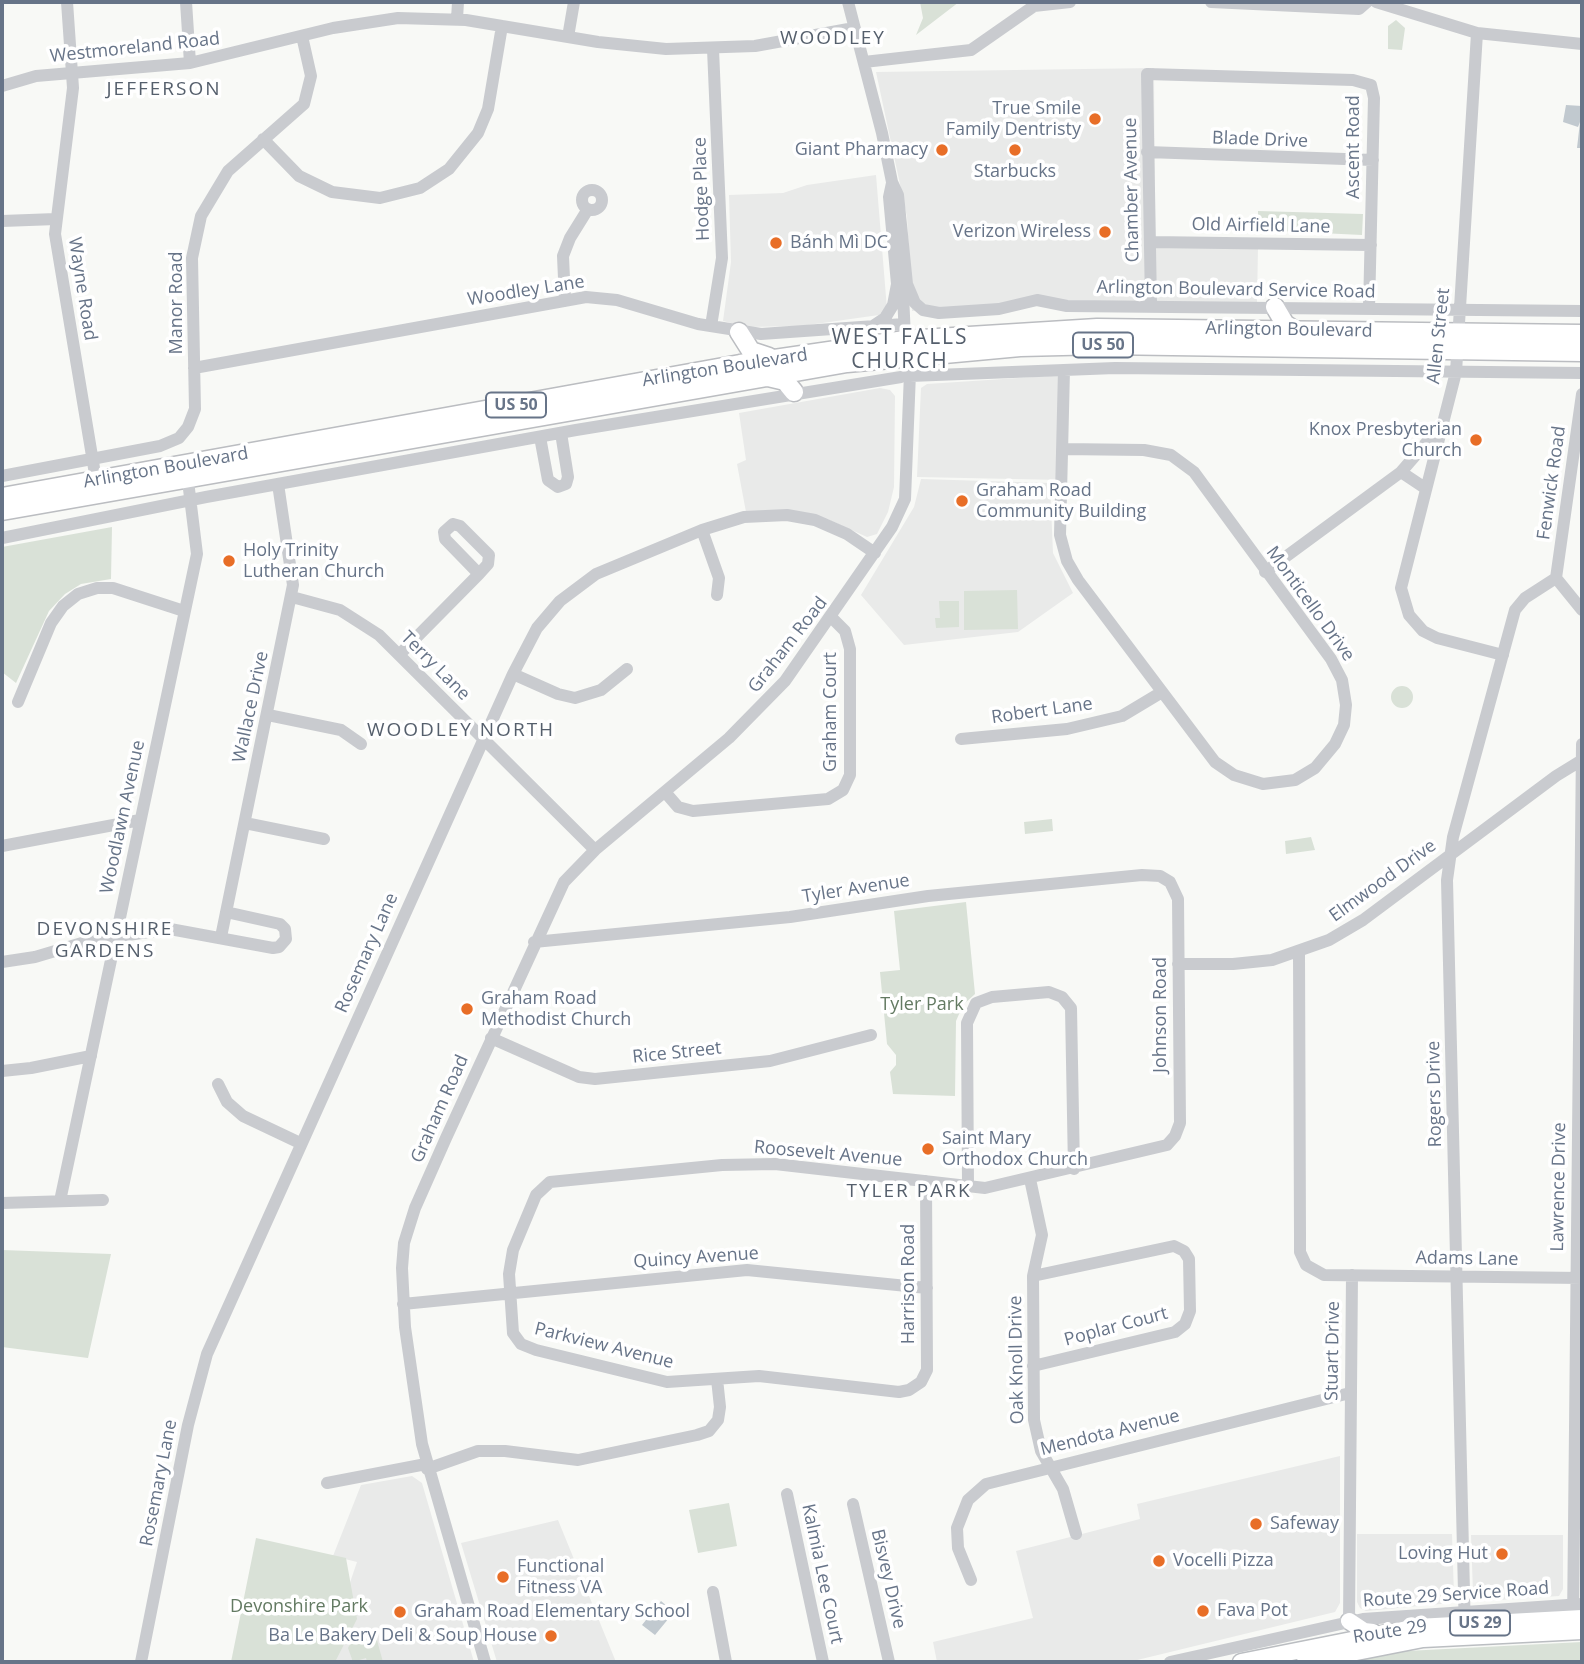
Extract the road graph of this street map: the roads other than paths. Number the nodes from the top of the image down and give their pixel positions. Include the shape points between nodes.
1 (67, 2) edge
2 (186, 2) edge
3 (458, 2) edge
4 (574, 2) edge
5 (848, 2) edge
6 (1070, 2) edge
7 (1211, 2) edge
8 (1367, 2) edge
9 (1376, 2) edge
10 (1036, 4) edge
11 (457, 19) junction
12 (502, 26) junction
13 (853, 28) junction
14 (1477, 33) junction
15 (302, 36) junction
16 (568, 37) junction
17 (1582, 44) edge
18 (713, 49) junction
19 (864, 62) junction
20 (190, 63) junction
21 (72, 73) junction
22 (1147, 74) joint
23 (2, 86) edge
24 (263, 139) junction
25 (1147, 152) junction
26 (1373, 160) junction
27 (587, 209) dead end
28 (56, 219) junction
29 (2, 221) edge
30 (1151, 242) junction
31 (1371, 245) junction
32 (902, 288) junction
33 (565, 301) junction
34 (1152, 305) junction
35 (1275, 307) junction
36 (1369, 309) junction
37 (1461, 309) junction
38 (1582, 311) edge
39 (873, 326) junction
40 (711, 327) junction
41 (1259, 330) junction
42 (1294, 330) junction
43 (739, 332) junction
44 (1582, 334) edge
45 (905, 340) junction
46 (1459, 341) junction
47 (1582, 352) edge
48 (780, 358) junction
49 (194, 368) junction
50 (821, 368) junction
51 (1064, 370) junction
52 (1456, 372) junction
53 (1582, 373) edge
54 (765, 377) junction
55 (906, 377) junction
56 (800, 391) junction
57 (1582, 394) edge
58 (1443, 424) junction
59 (561, 433) junction
60 (540, 437) junction
61 (1062, 449) junction
62 (93, 459) junction
63 (210, 461) junction
64 (1401, 472) junction
65 (2, 475) edge
66 (188, 481) junction
67 (278, 484) junction
68 (93, 488) junction
69 (1425, 488) junction
70 (2, 497) edge
71 (190, 501) junction
72 (2, 511) edge
73 (702, 530) junction
74 (2, 538) edge
75 (875, 553) junction
76 (1265, 572) junction
77 (479, 574) dead end
78 (1556, 578) junction
79 (718, 595) dead end
80 (292, 597) junction
81 (1582, 610) edge
82 (184, 611) junction
83 (832, 618) junction
84 (399, 655) junction
85 (1503, 655) junction
86 (627, 668) dead end
87 (513, 674) junction
88 (1162, 692) junction
89 (18, 702) dead end
90 (268, 715) junction
91 (483, 738) junction
92 (961, 739) dead end
93 (361, 744) dead end
94 (1582, 744) edge
95 (1582, 760) edge
96 (665, 792) junction
97 (140, 820) junction
98 (245, 822) junction
99 (324, 839) dead end
100 (2, 846) edge
101 (595, 850) junction
102 (1450, 854) junction
103 (1177, 893) joint
104 (226, 912) junction
105 (116, 936) junction
106 (221, 937) junction
107 (534, 942) junction
108 (1298, 953) junction
109 (2, 962) edge
110 (1178, 964) junction
111 (871, 1035) dead end
112 (491, 1038) junction
113 (91, 1056) junction
114 (2, 1071) edge
115 (218, 1084) dead end
116 (1175, 1136) joint
117 (300, 1143) junction
118 (1074, 1169) junction
119 (1030, 1179) junction
120 (926, 1181) junction
121 (968, 1186) junction
122 (60, 1200) junction
123 (103, 1200) dead end
124 (2, 1203) edge
125 (1352, 1275) junction
126 (1032, 1276) junction
127 (1457, 1276) junction
128 (1579, 1278) edge
129 (927, 1288) junction
130 (510, 1294) junction
131 (403, 1304) junction
132 (1033, 1366) junction
133 (717, 1379) junction
134 (919, 1384) joint
135 (1350, 1393) junction
136 (426, 1466) junction
137 (1048, 1466) junction
138 (327, 1483) dead end
139 (787, 1494) dead end
140 (853, 1504) dead end
141 (1076, 1534) dead end
142 (971, 1580) dead end
143 (713, 1592) dead end
144 (1578, 1618) edge
145 (1349, 1621) junction
146 (1465, 1624) junction
147 (1379, 1632) junction
148 (1276, 1651) edge
149 (141, 1662) edge
150 (485, 1662) edge
151 (726, 1662) edge
152 (823, 1662) edge
153 (889, 1662) edge
154 (1170, 1662) edge
155 (1241, 1662) edge
156 (1305, 1662) edge

1 - 21 street, Wayne Road
2 - 20 street
3 - 11 street
4 - 16 street
5 - 13 street, Graham Road
6 - 10 street
7 - 8 street via 1359,9
9 - 14 street
10 - 19 street via 971,50
11 - 12 street, Westmoreland Road
11 - 15 street, Westmoreland Road via 386,19
12 - 16 street, Westmoreland Road
12 - 24 street via 488,108 478,133 449,169 420,188 380,198 332,192 299,176
13 - 18 street, Westmoreland Road via 784,42
13 - 19 street, Graham Road
14 - 17 street
14 - 37 street, Allen Street
15 - 20 street, Westmoreland Road
15 - 24 street, Manor Road via 311,76 309,95 299,111
16 - 18 street, Westmoreland Road via 632,47
18 - 40 street, Hodge Place via 722,258
19 - 32 street, Graham Road via 898,195
20 - 21 street, Westmoreland Road
21 - 23 street, Westmoreland Road via 28,77
21 - 28 street, Wayne Road
22 - 25 street, Chamber Avenue
22 - 26 street, Ascent Road via 1366,82 1373,91
24 - 49 street, Manor Road via 228,171 201,216 192,258
25 - 26 street, Blade Drive
25 - 30 street, Chamber Avenue
26 - 31 street, Ascent Road
27 - 33 street via 563,256
28 - 29 street
28 - 62 street, Wayne Road via 57,257
30 - 31 street, Old Airfield Lane
30 - 34 street, Chamber Avenue
31 - 36 street, Ascent Road
32 - 34 street, Arlington Boulevard Service Road via 930,312 999,309 1037,300 1067,306
32 - 39 street via 885,318
32 - 45 street, Graham Road
33 - 40 street, Woodley Lane via 586,297 617,300
33 - 49 street, Woodley Lane
34 - 35 street, Arlington Boulevard Service Road
35 - 36 street, Arlington Boulevard Service Road
35 - 41 highway
35 - 42 highway via 1284,324
36 - 37 street, Arlington Boulevard Service Road
37 - 38 street, Arlington Boulevard Service Road
37 - 46 street, Allen Street
39 - 43 street, Woodley Lane via 783,334
39 - 45 street, Woodley Lane
40 - 43 street, Woodley Lane
41 - 42 highway, Arlington Boulevard / US 50
41 - 45 highway, Arlington Boulevard / US 50 via 1037,330
42 - 46 highway, Arlington Boulevard / US 50
43 - 48 highway via 755,354
44 - 46 highway, Arlington Boulevard / US 50
45 - 46 highway, Arlington Boulevard / US 50 via 1020,347
45 - 48 highway, Arlington Boulevard / US 50
45 - 50 highway, Arlington Boulevard / US 50
45 - 55 street, Graham Road
46 - 47 highway, Arlington Boulevard / US 50
46 - 52 street, Allen Street
48 - 63 highway, Arlington Boulevard / US 50
49 - 62 street, Manor Road via 192,418 179,438
50 - 54 highway, Arlington Boulevard / US 50
50 - 56 highway
51 - 52 street
51 - 55 street
51 - 61 street, Monticello Drive
52 - 53 street
52 - 58 street, Allen Street
54 - 56 highway via 785,381
54 - 66 highway, Arlington Boulevard / US 50
55 - 56 street
55 - 75 street, Graham Road via 903,409 909,466 905,499
56 - 59 street
57 - 78 street, Fenwick Road
58 - 64 street
58 - 69 street, Allen Street
59 - 60 street
59 - 60 street via 568,477 566,484 558,487 548,480
60 - 67 street
61 - 76 street, Monticello Drive via 1144,450 1171,455 1194,472
61 - 88 street, Monticello Drive via 1060,535 1068,561
62 - 65 street
62 - 68 street, Wayne Road
63 - 66 highway via 191,471
63 - 68 highway, Arlington Boulevard / US 50
64 - 69 street
64 - 76 street
66 - 68 highway, Arlington Boulevard / US 50
66 - 71 street, Woodlawn Avenue
67 - 71 street
67 - 80 street, Wallace Drive via 292,562
68 - 70 highway, Arlington Boulevard / US 50
68 - 72 highway, Arlington Boulevard / US 50
69 - 85 street, Allen Street via 1402,577 1404,605 1415,623 1431,636
71 - 74 street
71 - 82 street, Woodlawn Avenue via 197,554
73 - 75 street, Rosemary Lane via 744,517 801,517 834,527
73 - 79 street via 719,578
73 - 87 street, Rosemary Lane via 611,566 579,585 542,622
75 - 83 street, Graham Road
76 - 88 street, Monticello Drive via 1342,680 1343,725 1335,744 1315,768 1295,780 1263,784 1234,775 1215,762
77 - 84 street
78 - 81 street
78 - 85 street, Rogers Drive via 1519,604
80 - 84 street, Terry Lane via 321,603 358,620
80 - 90 street, Wallace Drive
82 - 89 street via 113,588 79,594 51,623
82 - 97 street, Woodlawn Avenue
83 - 96 street, Graham Road via 754,716
83 - 96 street, Graham Court via 845,631 850,649 847,793 828,799 694,811 678,807
84 - 91 street, Terry Lane
85 - 102 street, Rogers Drive
86 - 87 street via 601,690 575,698
87 - 91 street, Rosemary Lane
88 - 92 street, Robert Lane via 1122,716 1067,729
90 - 93 street via 341,730
90 - 98 street, Wallace Drive
91 - 101 street, Terry Lane
91 - 117 street, Rosemary Lane
94 - 95 street, Lawrence Drive
95 - 102 street, Elmwood Drive
95 - 128 street, Lawrence Drive
96 - 101 street, Graham Road
97 - 100 street
97 - 105 street, Woodlawn Avenue
98 - 99 street
98 - 104 street, Wallace Drive
101 - 107 street, Graham Road via 564,881
102 - 108 street, Elmwood Drive via 1347,930
102 - 127 street, Rogers Drive
103 - 107 street, Tyler Avenue via 1166,879 1142,875
103 - 110 street, Johnson Road
104 - 106 street, Wallace Drive
104 - 106 street via 280,924 286,939 273,948
105 - 106 street via 170,929
105 - 109 street
105 - 113 street, Woodlawn Avenue
107 - 112 street, Graham Road
108 - 110 street, Elmwood Drive via 1253,963
108 - 125 street, Stuart Drive via 1300,1252 1306,1265 1319,1274
110 - 116 street, Johnson Road via 1180,1123
111 - 112 street, Rice Street via 770,1061 596,1079 579,1077
112 - 131 street, Graham Road via 408,1227 401,1268
113 - 114 street
113 - 122 street, Woodlawn Avenue
115 - 117 street via 243,1116
116 - 118 street, Roosevelt Avenue via 1160,1148
117 - 149 street, Rosemary Lane via 199,1377
118 - 119 street, Roosevelt Avenue
118 - 121 street via 1070,1008 1049,992 992,997 976,1003 967,1023
119 - 121 street, Roosevelt Avenue via 996,1187
119 - 126 street, Oak Knoll Drive via 1042,1235
120 - 121 street, Roosevelt Avenue
120 - 129 street, Harrison Road
120 - 130 street, Roosevelt Avenue via 750,1164 550,1182 536,1195 515,1242
122 - 123 street
122 - 124 street
125 - 127 street, Adams Lane
125 - 135 street, Stuart Drive
126 - 132 street, Oak Knoll Drive
126 - 132 street, Poplar Court via 1174,1246 1189,1259 1190,1311 1175,1332
127 - 128 street, Adams Lane
127 - 146 street, Rogers Drive
128 - 144 street, Lawrence Drive
129 - 130 street, Quincy Avenue via 747,1270
129 - 134 street, Harrison Road via 927,1361
130 - 131 street
130 - 133 street, Parkview Avenue via 513,1333 525,1347 652,1380
131 - 136 street, Graham Road
132 - 137 street, Oak Knoll Drive via 1034,1420
133 - 134 street, Parkview Avenue via 759,1376 899,1392
133 - 136 street via 718,1420 709,1431 697,1435 578,1460 478,1451
135 - 137 street, Mendota Avenue
135 - 145 street, Stuart Drive
136 - 138 street
136 - 150 street, Graham Road
137 - 141 street, Oak Knoll Drive via 1063,1489
137 - 142 street, Mendota Avenue via 991,1481 968,1500 959,1516 956,1538
139 - 152 street, Kalmia Lee Court
140 - 153 street, Bisvey Drive
143 - 151 street
144 - 146 main road, Route 29 / US 29
144 - 146 street, Route 29 Service Road
145 - 146 street, Route 29 Service Road
145 - 147 main road via 1364,1631
145 - 148 street, Route 29 Service Road
146 - 147 main road, Route 29 / US 29
146 - 156 main road, Route 29 / US 29
147 - 148 main road, Route 29 / US 29
148 - 154 street, Route 29 Service Road
148 - 155 main road, Route 29 / US 29

